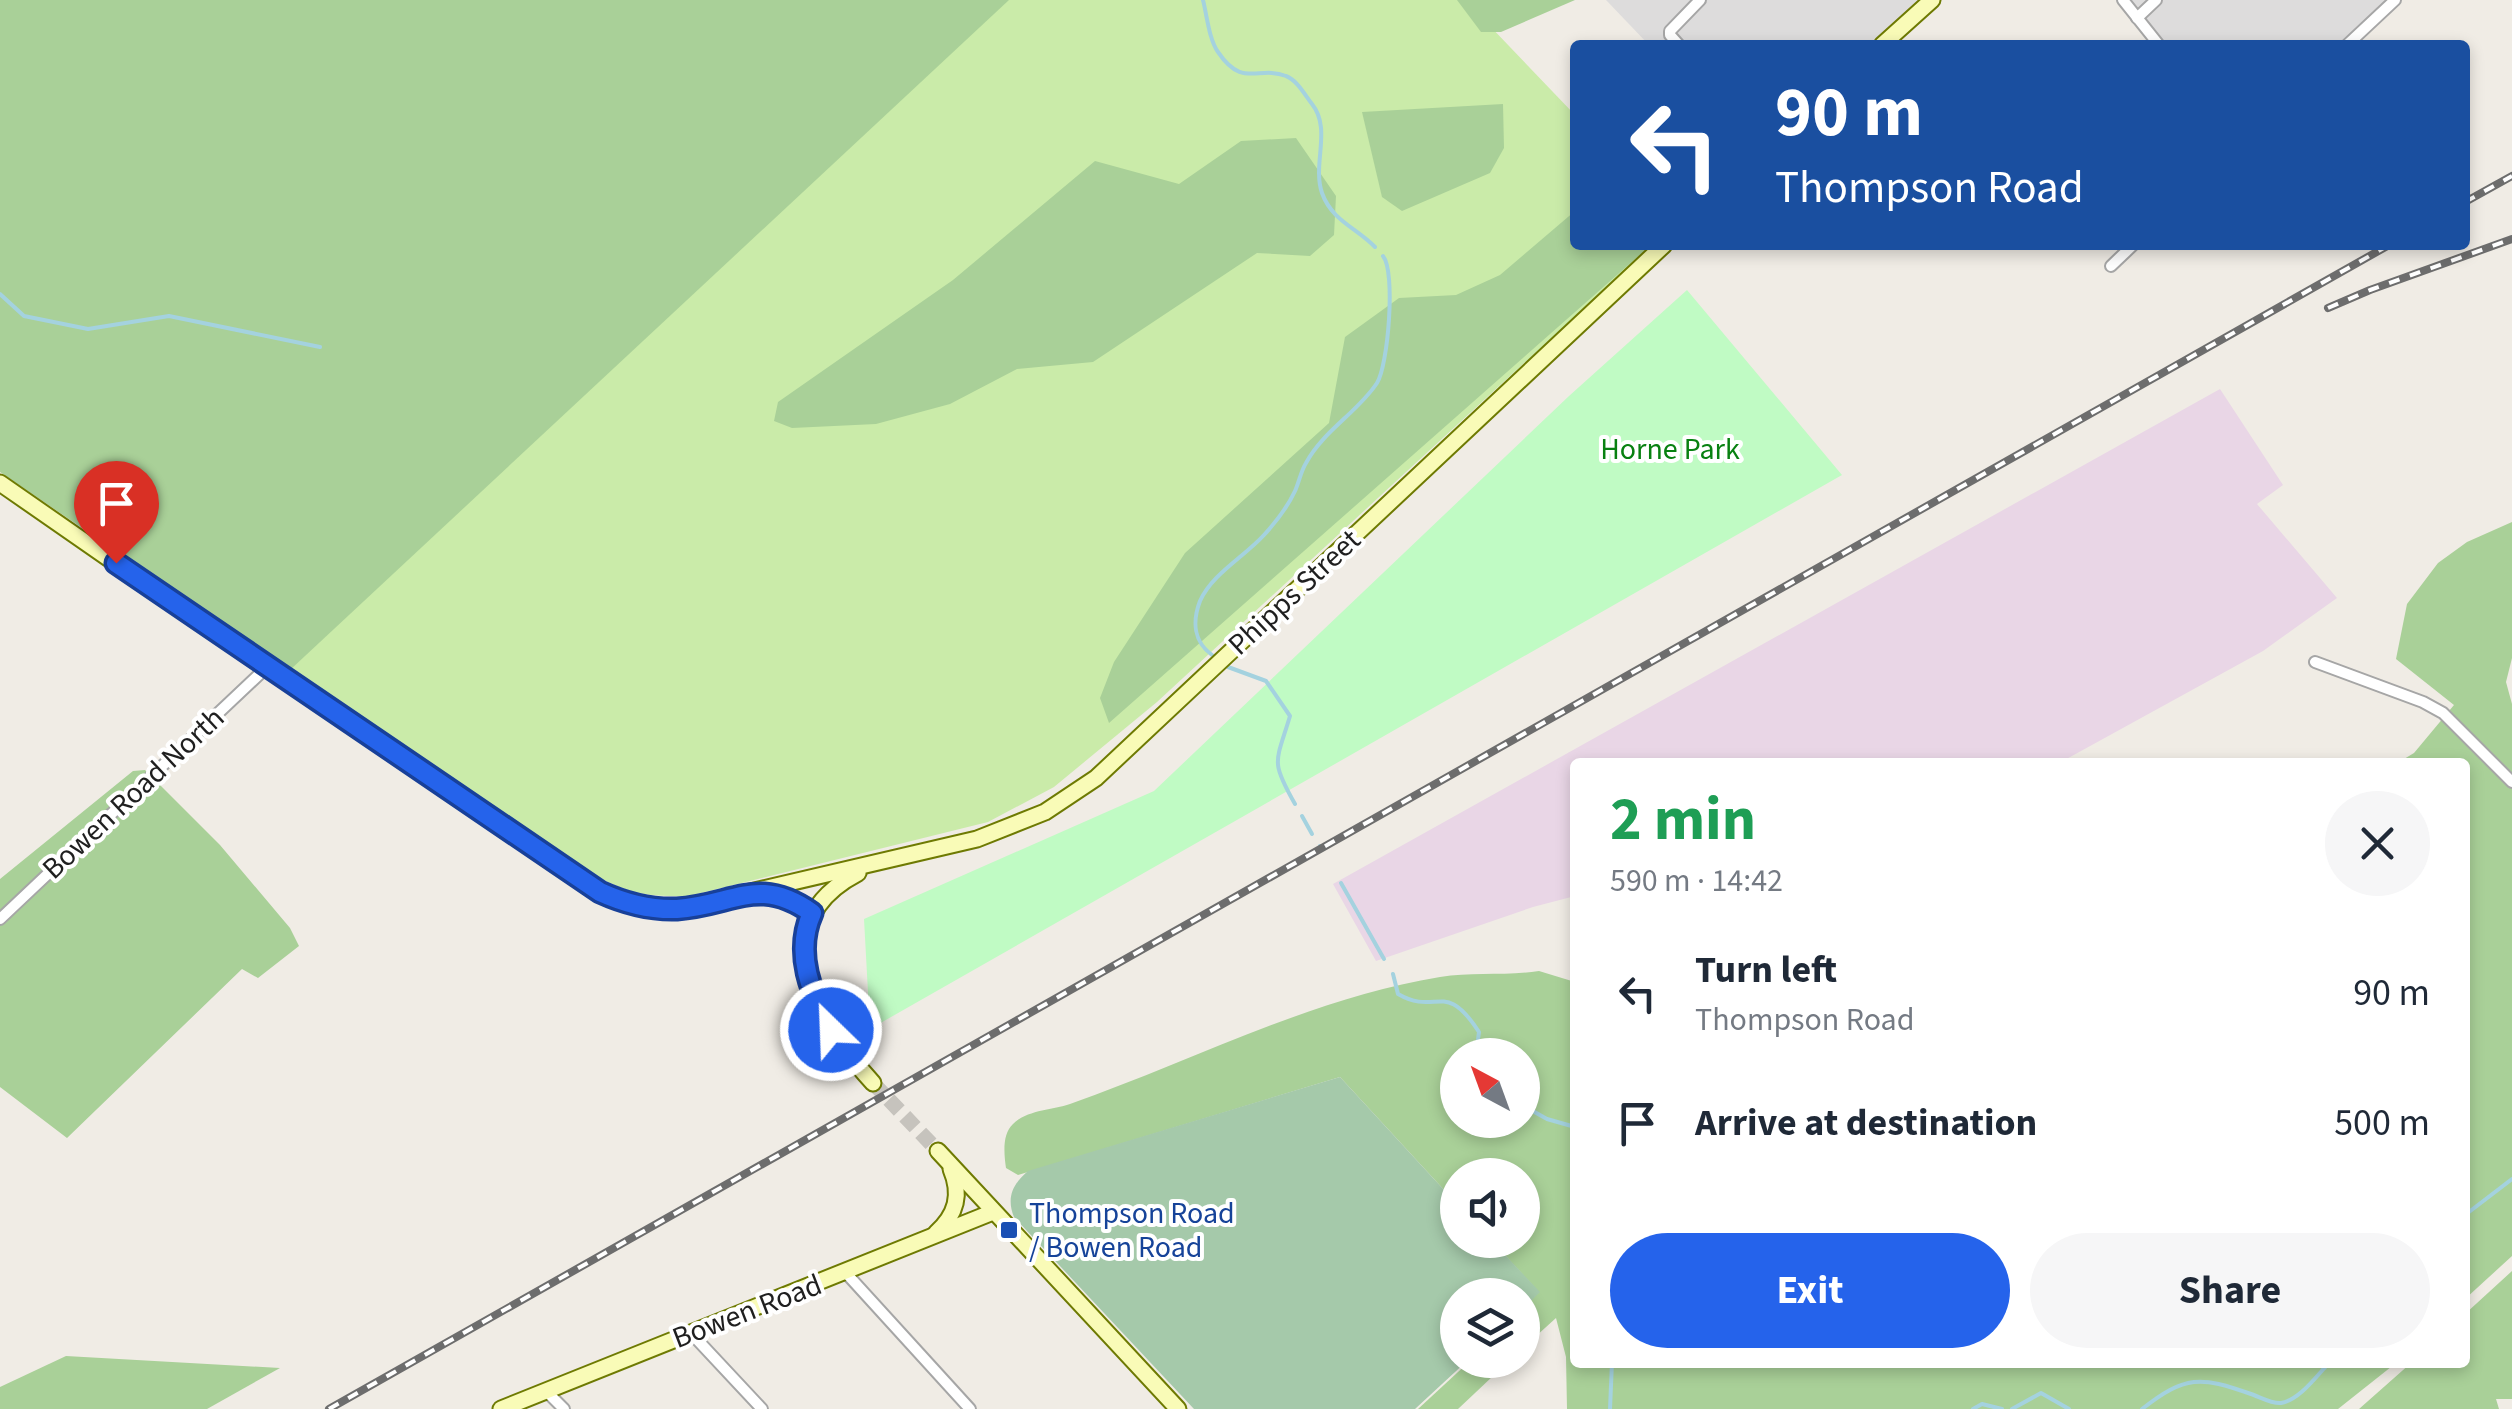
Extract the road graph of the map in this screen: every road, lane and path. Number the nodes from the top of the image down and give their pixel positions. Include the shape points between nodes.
1 (1700, 0) edge
2 (1932, 0) edge
3 (2123, 0) edge
4 (2156, 0) edge
5 (2395, 0) edge
6 (2137, 18) junction
7 (1674, 40) edge
8 (1888, 40) edge
9 (2156, 40) edge
10 (2352, 40) edge
11 (1659, 250) edge
12 (2128, 250) edge
13 (2110, 266) dead end
14 (0, 483) edge
15 (2315, 662) dead end
16 (266, 668) junction
17 (2512, 782) edge
18 (880, 864) junction
19 (760, 892) junction
20 (812, 913) junction
21 (0, 919) edge
22 (873, 1083) tunnel mouth
23 (993, 1212) junction
24 (915, 1245) junction
25 (846, 1273) junction
26 (690, 1332) junction
27 (546, 1390) junction
28 (501, 1409) edge
29 (564, 1409) edge
30 (762, 1409) edge
31 (970, 1409) edge
32 (1178, 1409) edge

1 - 7 street via 1675,23
2 - 8 main road
3 - 6 street
4 - 6 street
5 - 10 street
6 - 9 street
11 - 18 main road, Phipps Street via 1096,778 1018,824
12 - 13 street
14 - 16 main road
15 - 17 street via 2443,713
16 - 19 main road via 621,902 677,909
16 - 21 street, Bowen Road North
18 - 19 main road
18 - 20 main road via 846,880
19 - 20 main road via 782,895
20 - 22 main road via 804,949 812,991 836,1039
23 - 24 main road, Bowen Road
23 - 24 main road via 940,1153 954,1176 956,1205 938,1232
23 - 32 main road
24 - 25 main road, Bowen Road
25 - 26 main road, Bowen Road
25 - 31 street
26 - 27 main road, Bowen Road
26 - 30 street
27 - 28 main road, Bowen Road
27 - 29 street

